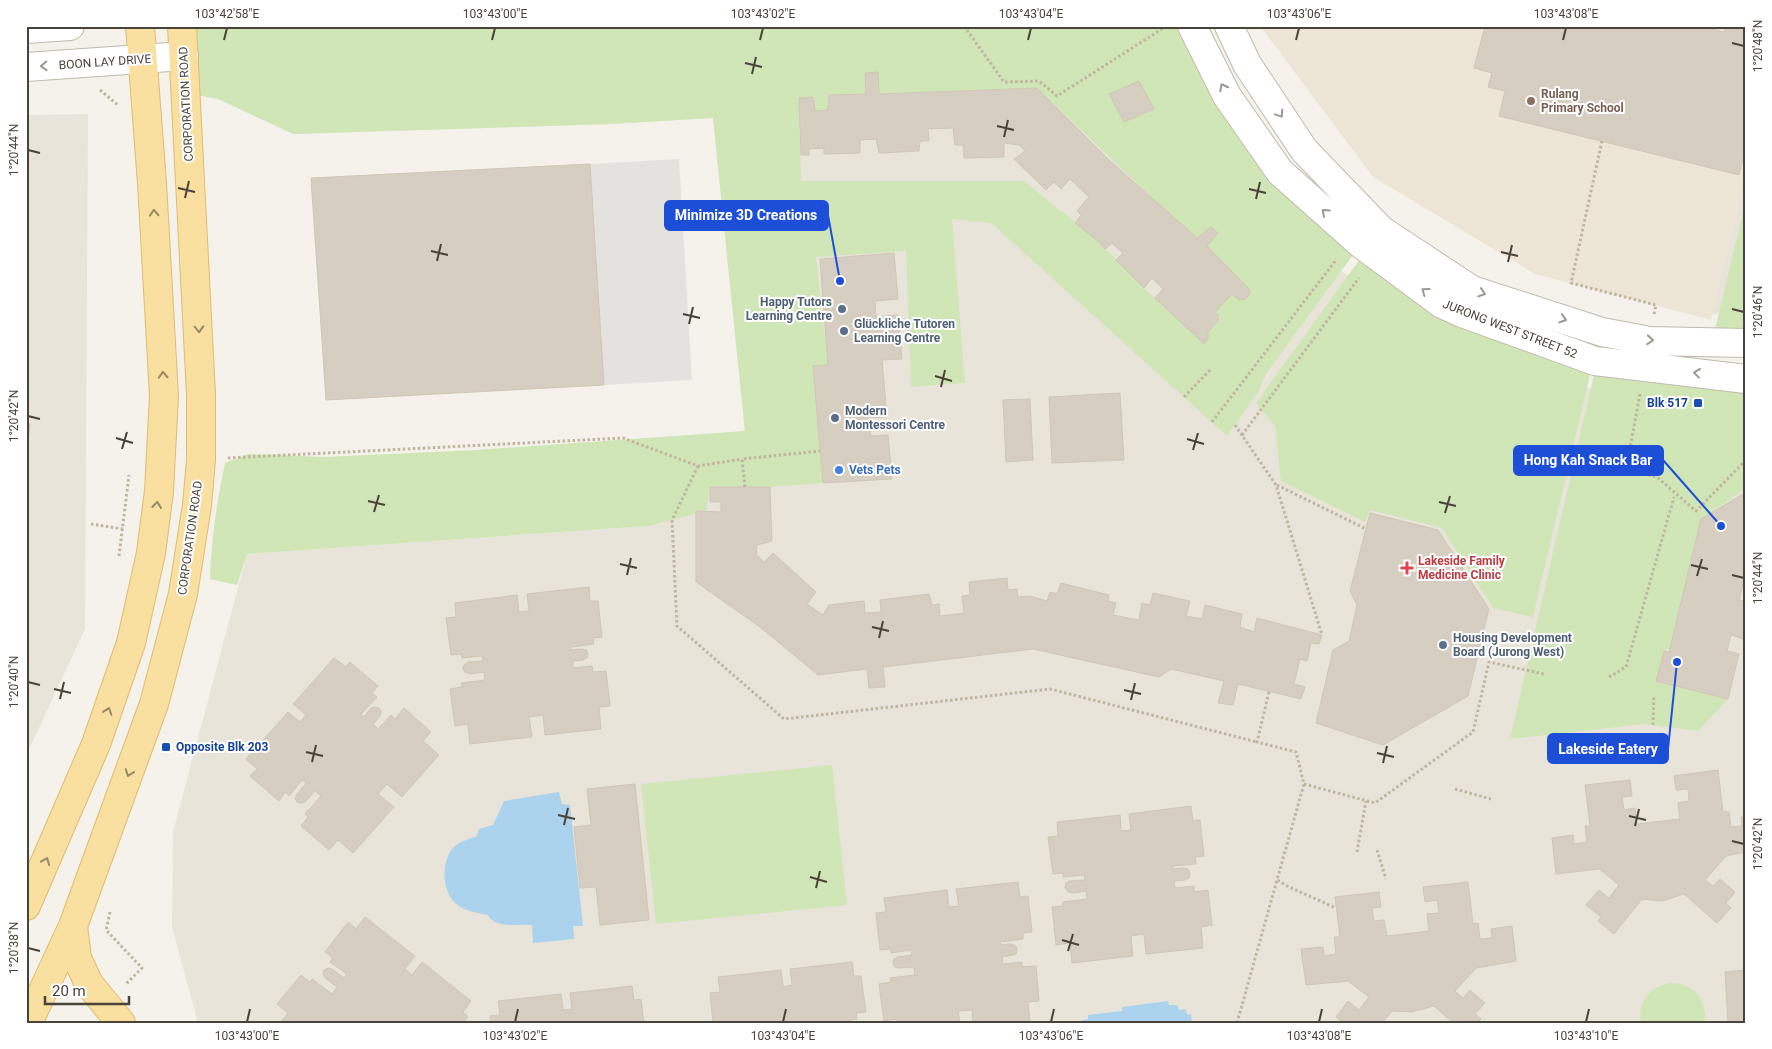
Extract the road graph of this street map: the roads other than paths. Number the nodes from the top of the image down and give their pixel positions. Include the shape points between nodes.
1 (70, 26) edge
2 (140, 26) edge
3 (182, 26) edge
4 (1192, 26) edge
5 (1229, 26) edge
6 (26, 29) edge
7 (184, 56) junction
8 (142, 60) junction
9 (26, 66) edge
10 (1746, 343) edge
11 (1746, 380) edge
12 (163, 424) junction
13 (201, 424) junction
14 (26, 906) edge
15 (73, 926) junction
16 (28, 1023) edge
17 (121, 1023) edge

1 - 6 street
2 - 8 main road
3 - 7 main road, CORPORATION ROAD
11 -> 4 street, JURONG WEST STREET 52 via 1595,361 1442,304 1354,238 1280,172 1227,96
5 -> 10 street, JURONG WEST STREET 52 via 1247,64 1304,150 1382,230 1472,290 1602,332 1650,341
7 - 8 street, BOON LAY DRIVE
7 -> 13 main road, CORPORATION ROAD
8 -> 9 street, BOON LAY DRIVE
12 -> 8 main road via 152,183
12 - 13 main road
14 -> 12 main road via 96,744 131,643 151,553
13 -> 15 main road, CORPORATION ROAD via 197,505 183,594 157,695
15 - 16 main road, CORPORATION ROAD
15 - 17 main road via 77,958 89,984

